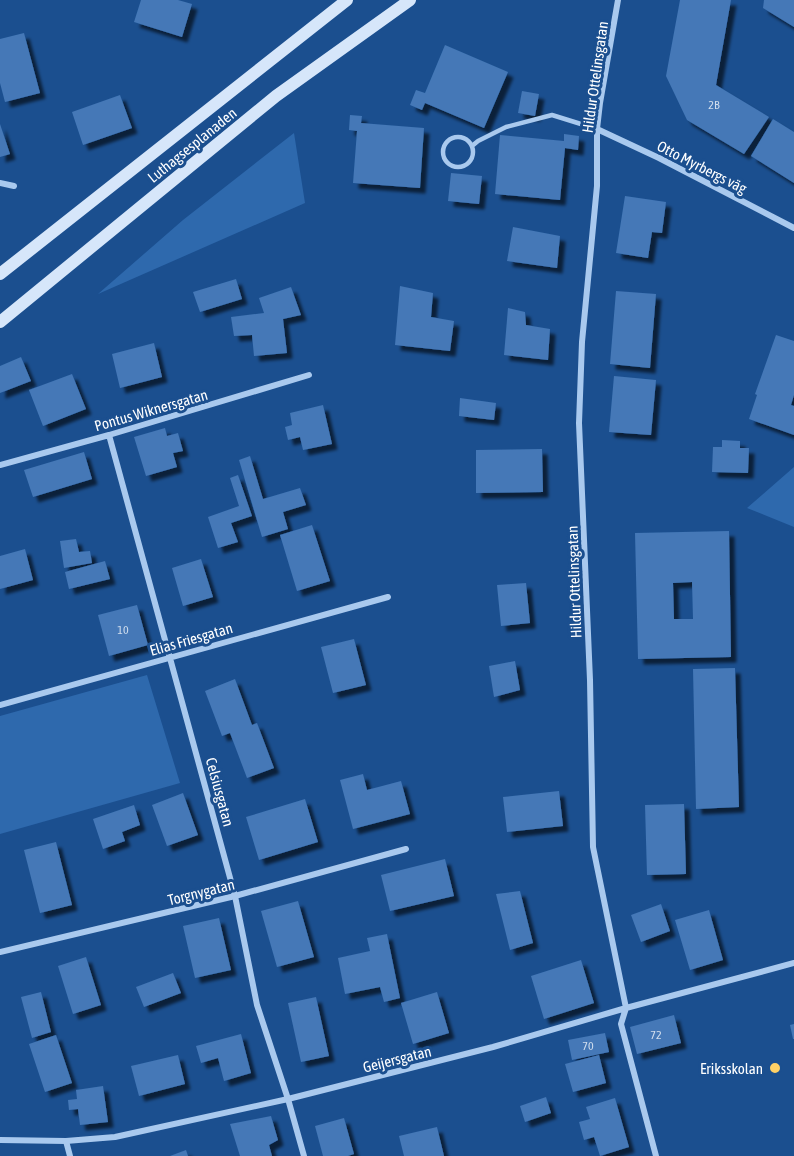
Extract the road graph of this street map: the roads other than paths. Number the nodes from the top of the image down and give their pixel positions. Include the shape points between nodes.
1 (347, 0) edge
2 (410, 0) edge
3 (618, 0) edge
4 (597, 129) junction
5 (472, 146) junction
6 (0, 183) edge
7 (15, 186) dead end
8 (794, 228) edge
9 (0, 274) edge
10 (0, 322) edge
11 (309, 375) dead end
12 (109, 435) junction
13 (0, 465) edge
14 (388, 597) dead end
15 (171, 657) junction
16 (0, 705) edge
17 (406, 849) dead end
18 (236, 896) junction
19 (0, 952) edge
20 (794, 963) edge
21 (626, 1008) junction
22 (288, 1099) junction
23 (0, 1140) edge
24 (66, 1142) junction
25 (70, 1156) edge
26 (304, 1156) edge
27 (656, 1156) edge

1 - 9 main road, Luthagsesplanaden
2 - 10 main road, Luthagsesplanaden via 276,96
3 - 4 street, Hildur Ottelinsgatan
4 - 5 lane via 552,115 506,127
4 - 8 street, Otto Myrbergs väg
4 - 21 street, Hildur Ottelinsgatan via 597,186 582,342 579,423 593,847
5 - 5 lane via 461,137 451,139 444,145 445,159 457,167 467,164
6 - 7 street
11 - 12 street, Pontus Wiknersgatan
12 - 13 street, Pontus Wiknersgatan
12 - 15 street, Celsiusgatan
14 - 15 street, Elias Friesgatan
15 - 16 street, Elias Friesgatan
15 - 18 street, Celsiusgatan
17 - 18 street, Torgnygatan
18 - 19 street, Torgnygatan
18 - 22 street, Celsiusgatan via 257,1005
20 - 21 street, Geijersgatan
21 - 22 street, Geijersgatan via 493,1047
21 - 27 street, Hildur Ottelinsgatan via 621,1024
22 - 24 street, Geijersgatan via 115,1137
22 - 26 street, Celsiusgatan
23 - 24 street, Geijersgatan
24 - 25 street

